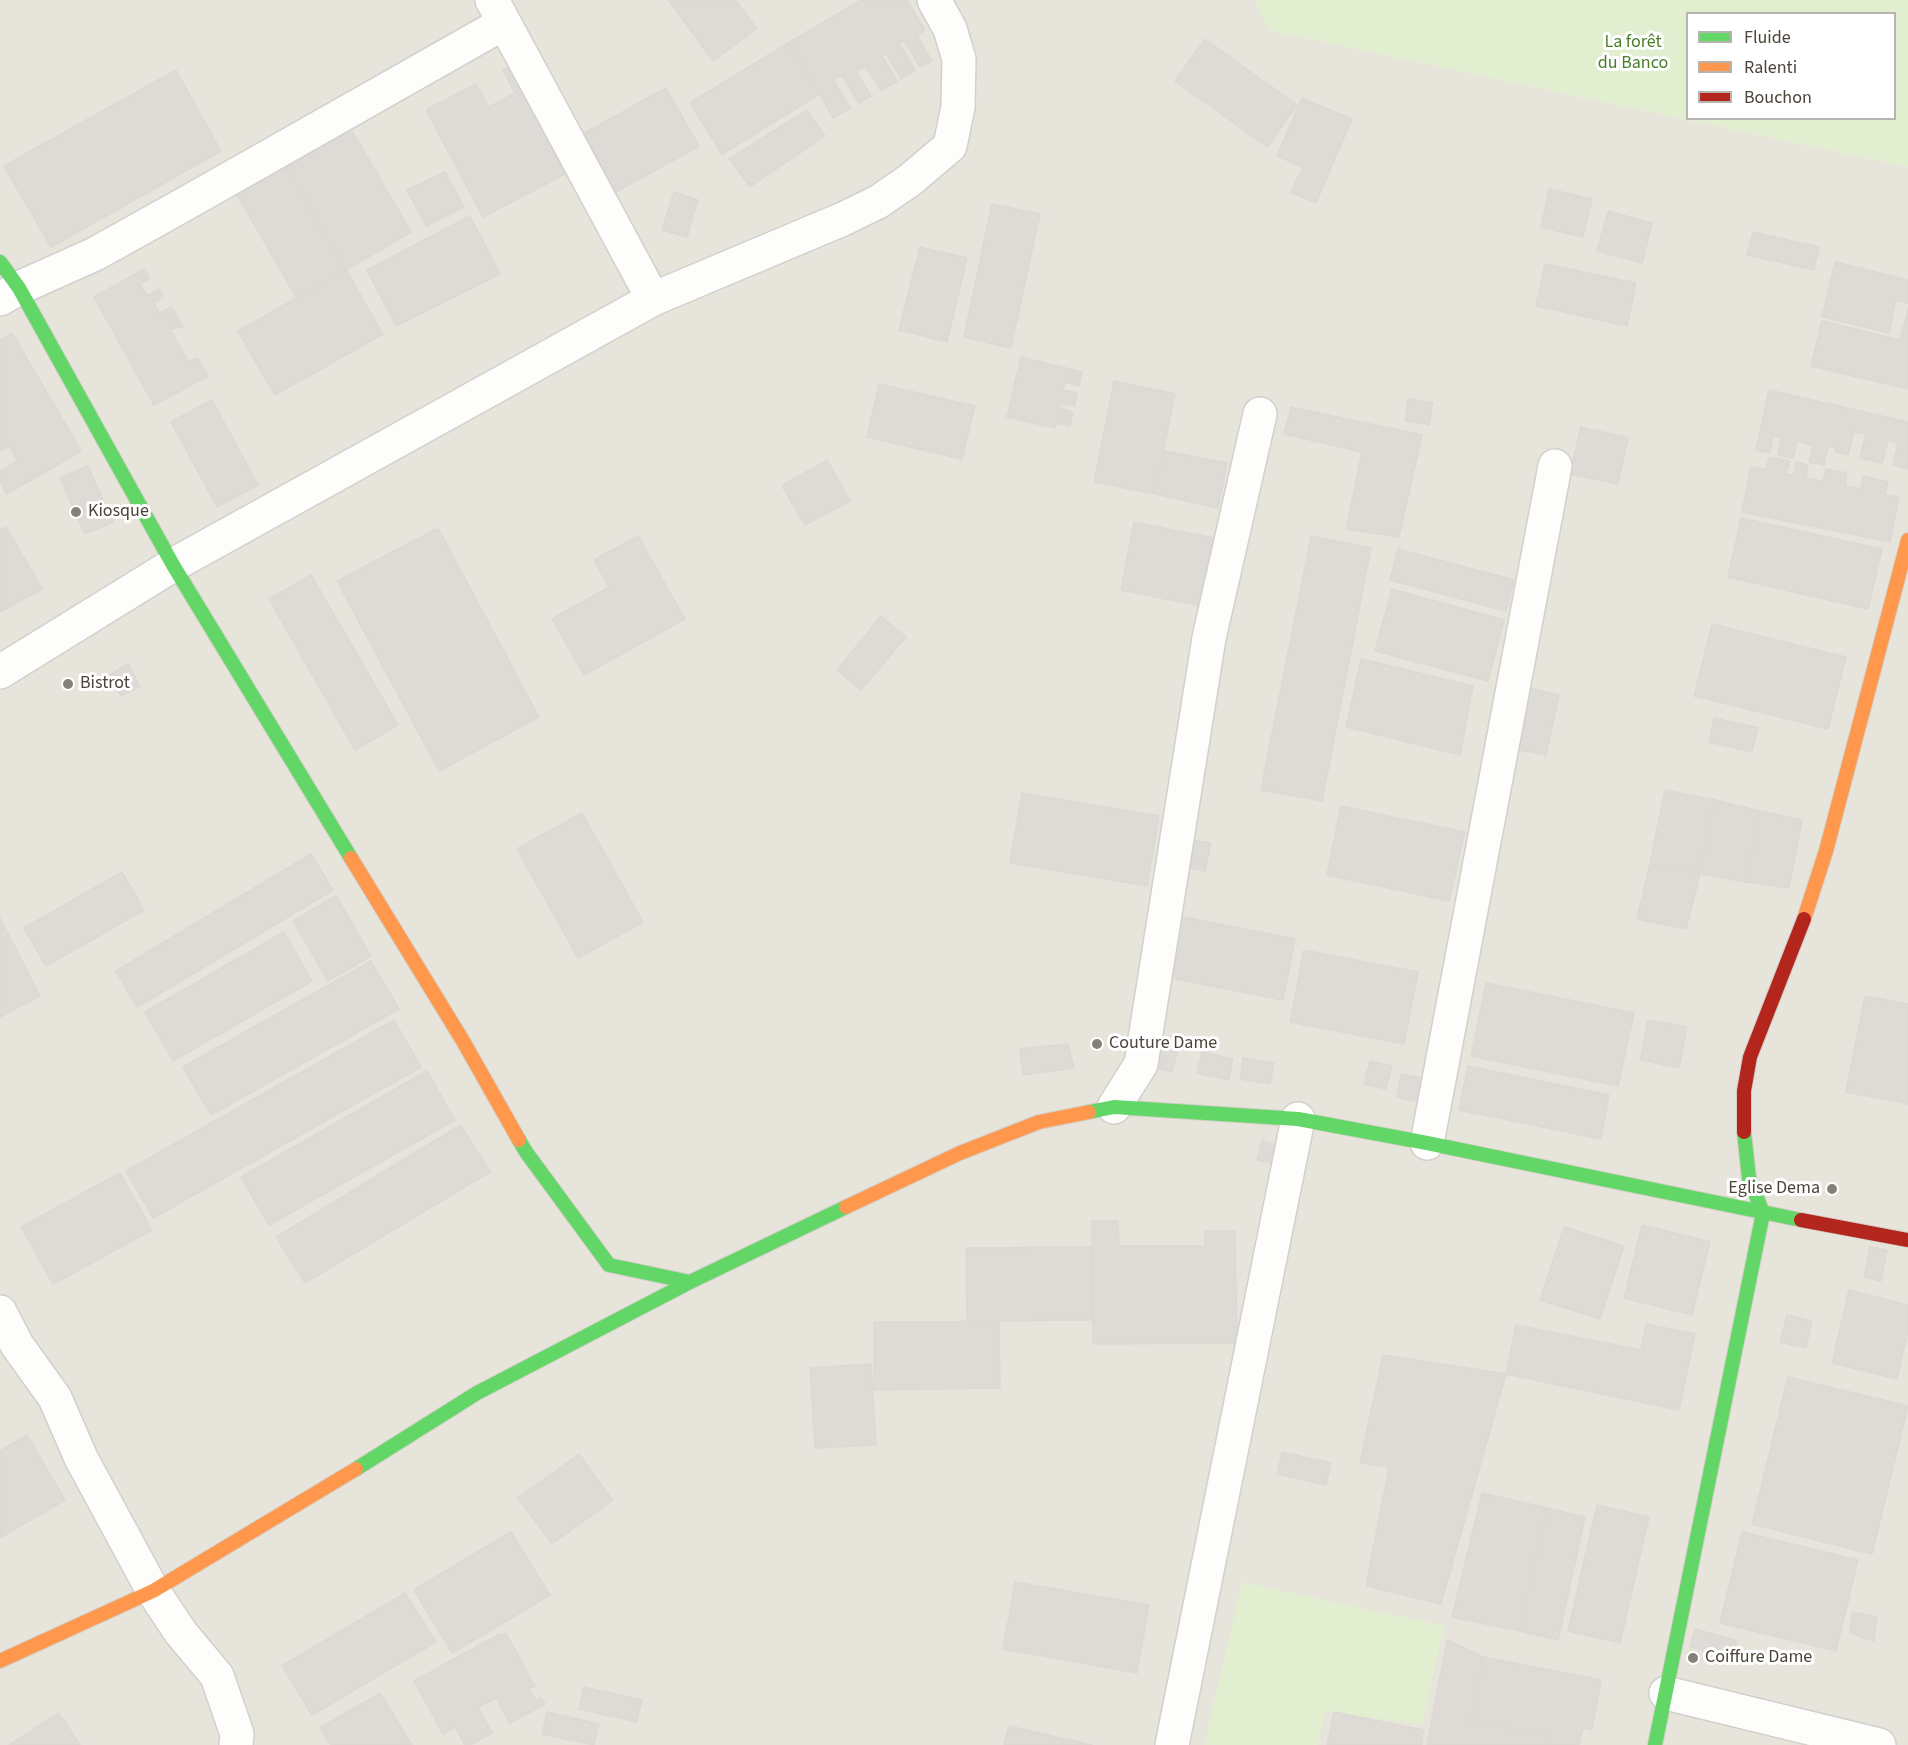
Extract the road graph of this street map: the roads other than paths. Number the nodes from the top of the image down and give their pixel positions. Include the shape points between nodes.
1 (934, 0) edge
2 (498, 11) edge
3 (6, 283) edge
4 (653, 299) junction
5 (1260, 414) dead end
6 (1555, 466) dead end
7 (1908, 540) edge
8 (173, 565) junction
9 (0, 672) edge
10 (1114, 1107) junction
11 (1298, 1119) junction
12 (1427, 1143) junction
13 (1762, 1213) junction
14 (1908, 1240) edge
15 (690, 1282) junction
16 (0, 1312) edge
17 (153, 1591) junction
18 (0, 1661) edge
19 (1666, 1694) junction
20 (236, 1745) edge
21 (1172, 1745) edge
22 (1655, 1745) edge
23 (1879, 1745) edge

1 - 4 street via 950,28 959,59 958,107 950,146 878,202
2 - 3 street via 183,206 95,254
2 - 4 street
3 - 8 street
4 - 8 street
5 - 10 street via 1209,638 1141,1064
6 - 12 street
7 - 13 street via 1823,862 1750,1057 1744,1091 1744,1130 1749,1178
8 - 9 street
8 - 15 street via 464,1041 526,1152 609,1265
10 - 11 street
10 - 15 street via 1039,1122 960,1153
11 - 12 street
11 - 21 street
12 - 13 street
13 - 14 street
13 - 19 street
15 - 17 street via 477,1393
16 - 17 street via 17,1345 55,1398 81,1458
17 - 18 street
17 - 20 street via 217,1676 237,1734
19 - 22 street
19 - 23 street

